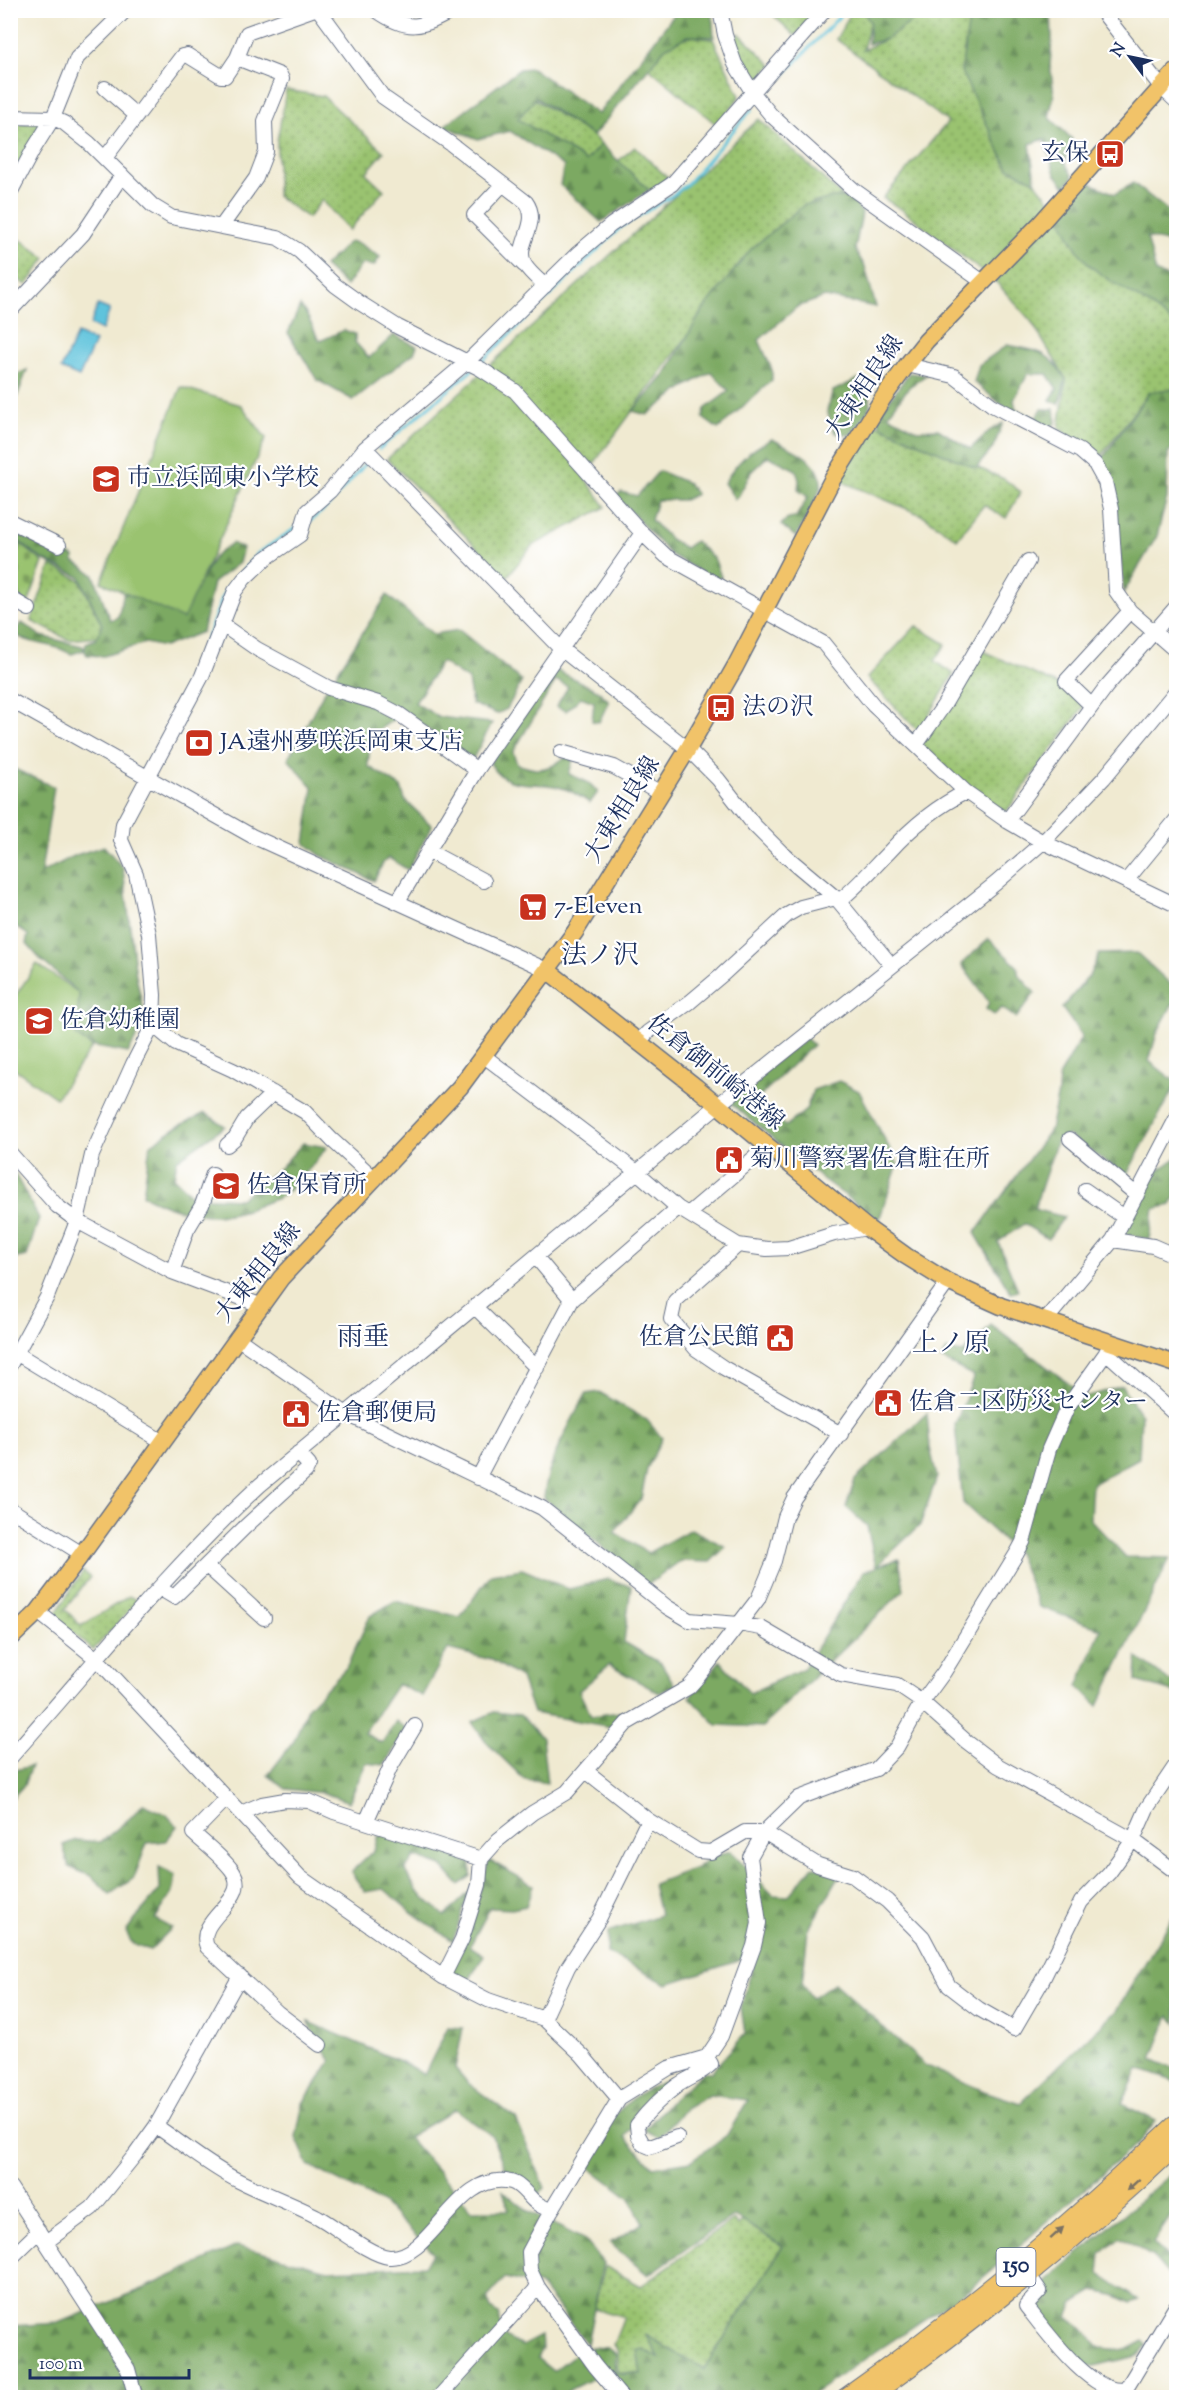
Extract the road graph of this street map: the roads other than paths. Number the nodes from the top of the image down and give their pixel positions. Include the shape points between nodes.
1 (126, 10) edge
2 (312, 10) edge
3 (319, 10) edge
4 (376, 10) edge
5 (720, 10) edge
6 (825, 10) edge
7 (1101, 10) edge
8 (450, 11) edge
9 (237, 58) junction
10 (1176, 70) edge
11 (1162, 87) junction
12 (105, 88) dead end
13 (753, 93) junction
14 (1176, 101) edge
15 (137, 116) junction
16 (10, 117) edge
17 (53, 118) junction
18 (105, 158) junction
19 (122, 175) junction
20 (503, 184) junction
21 (10, 193) edge
22 (221, 227) junction
23 (526, 267) junction
24 (983, 282) junction
25 (545, 286) junction
26 (10, 311) edge
27 (907, 365) junction
28 (473, 366) junction
29 (365, 448) junction
30 (10, 521) edge
31 (642, 533) junction
32 (59, 545) dead end
33 (1028, 561) dead end
34 (10, 598) edge
35 (1176, 607) edge
36 (29, 609) dead end
37 (1130, 611) junction
38 (763, 612) junction
39 (221, 624) junction
40 (1154, 634) junction
41 (561, 649) junction
42 (1176, 651) edge
43 (1176, 691) edge
44 (10, 700) edge
45 (1092, 706) junction
46 (916, 745) junction
47 (688, 749) junction
48 (561, 752) dead end
49 (477, 770) junction
50 (149, 778) junction
51 (966, 792) junction
52 (661, 793) junction
53 (1176, 820) edge
54 (1007, 821) junction
55 (1043, 842) junction
56 (428, 851) junction
57 (483, 881) dead end
58 (1126, 881) junction
59 (838, 899) junction
60 (398, 901) junction
61 (1176, 905) edge
62 (892, 966) junction
63 (547, 970) junction
64 (153, 1025) junction
65 (638, 1042) junction
66 (484, 1056) junction
67 (273, 1093) junction
68 (718, 1105) junction
69 (1176, 1119) edge
70 (1070, 1139) dead end
71 (227, 1144) dead end
72 (768, 1146) junction
73 (10, 1152) edge
74 (637, 1172) junction
75 (213, 1174) dead end
76 (375, 1179) junction
77 (1085, 1190) dead end
78 (1137, 1195) junction
79 (683, 1211) junction
80 (1125, 1218) junction
81 (78, 1221) junction
82 (867, 1228) junction
83 (1113, 1240) junction
84 (738, 1245) junction
85 (1176, 1256) edge
86 (536, 1257) junction
87 (172, 1272) junction
88 (948, 1282) junction
89 (572, 1300) junction
90 (260, 1305) junction
91 (476, 1308) junction
92 (1046, 1320) junction
93 (237, 1338) junction
94 (1109, 1347) junction
95 (13, 1356) edge
96 (1176, 1364) edge
97 (537, 1368) junction
98 (345, 1413) junction
99 (1176, 1415) edge
100 (841, 1434) junction
101 (163, 1442) junction
102 (298, 1453) junction
103 (478, 1478) junction
104 (10, 1509) edge
105 (82, 1554) junction
106 (207, 1566) junction
107 (159, 1588) junction
108 (38, 1612) junction
109 (264, 1618) dead end
110 (739, 1624) junction
111 (10, 1639) edge
112 (98, 1660) junction
113 (922, 1702) junction
114 (415, 1726) dead end
115 (10, 1758) edge
116 (1176, 1765) edge
117 (586, 1771) junction
118 (227, 1798) junction
119 (241, 1813) junction
120 (648, 1820) junction
121 (366, 1822) junction
122 (764, 1832) junction
123 (1132, 1840) junction
124 (481, 1859) junction
125 (1176, 1872) edge
126 (240, 1976) junction
127 (443, 1977) junction
128 (544, 2019) junction
129 (320, 2045) dead end
130 (707, 2057) junction
131 (619, 2099) junction
132 (1176, 2124) edge
133 (156, 2126) junction
134 (677, 2137) dead end
135 (1176, 2146) edge
136 (10, 2187) edge
137 (551, 2211) junction
138 (43, 2236) junction
139 (10, 2259) edge
140 (1029, 2275) junction
141 (537, 2287) junction
142 (1176, 2306) edge
143 (136, 2397) edge
144 (438, 2397) edge
145 (622, 2397) edge
146 (845, 2397) edge
147 (868, 2397) edge

1 - 17 street via 77,58
2 - 9 street via 247,33
3 - 20 street via 383,97
4 - 8 street via 391,21 420,27
5 - 13 street via 735,64
6 - 13 street
7 - 11 street
9 - 15 street via 221,76 187,55 182,56
9 - 22 street via 282,79 265,121 266,152 256,178
10 - 11 main road, 大東相良線
11 - 14 street
11 - 24 main road, 大東相良線
12 - 15 street
13 - 24 street via 771,115 854,190
13 - 25 street via 672,184 611,225
15 - 18 street
16 - 17 street
17 - 18 street
17 - 21 street
18 - 19 street
19 - 22 street via 163,213
19 - 26 street via 83,234
20 - 23 street via 532,210 522,252
20 - 23 street via 474,215
22 - 28 street via 278,238 360,303
23 - 25 street
24 - 27 main road, 大東相良線
25 - 28 street
27 - 37 street via 954,376 992,405 1080,451 1095,464 1105,482 1111,509 1116,591
27 - 38 main road, 大東相良線 via 832,480
28 - 29 street
28 - 31 street via 515,391
29 - 39 street via 330,491 307,511 300,535 244,579
29 - 41 street
30 - 32 street
31 - 38 street via 666,556
31 - 41 street
33 - 46 street via 944,705
34 - 36 street
35 - 40 street
37 - 40 street
37 - 45 street via 1066,681
38 - 46 street via 824,643 874,706
38 - 47 main road, 大東相良線
39 - 49 street via 257,649 329,688 399,714
39 - 50 street via 202,676
40 - 42 street
40 - 45 street
41 - 47 street
41 - 49 street
43 - 55 street
44 - 50 street
45 - 54 street
46 - 51 street
47 - 52 main road, 大東相良線
47 - 59 street via 781,852
48 - 52 street via 614,767
49 - 56 street
50 - 60 street via 252,836
50 - 64 street via 123,824 121,840 136,874 148,934
51 - 54 street
51 - 59 street via 905,836 858,886
52 - 63 main road, 大東相良線
53 - 58 street
54 - 55 street
55 - 58 street
55 - 62 street
56 - 57 street
56 - 60 street
58 - 61 street
59 - 62 street
59 - 65 street via 801,907 787,915 722,975
60 - 63 street
62 - 68 street
63 - 65 main road, 佐倉御前崎港線
63 - 66 main road, 大東相良線
64 - 67 street via 176,1044
64 - 81 street via 92,1155
65 - 68 main road, 佐倉御前崎港線
66 - 74 street
66 - 76 main road, 大東相良線
67 - 71 street
67 - 76 street via 305,1112
68 - 72 main road, 佐倉御前崎港線
68 - 74 street
69 - 78 street
70 - 78 street
72 - 79 street
72 - 82 main road, 佐倉御前崎港線
73 - 81 street via 57,1206
74 - 79 street
74 - 86 street
75 - 87 street
76 - 90 main road, 大東相良線
77 - 80 street
78 - 80 street
79 - 84 street
79 - 89 street
80 - 83 street
81 - 87 street
81 - 95 street via 47,1297
82 - 84 street via 789,1248
82 - 88 main road, 佐倉御前崎港線
83 - 85 street via 1153,1246
83 - 92 street
84 - 100 street via 675,1301 671,1319 696,1349 724,1368
86 - 89 street
86 - 91 street
87 - 90 street
88 - 92 main road, 佐倉御前崎港線 via 1001,1306
88 - 100 street
89 - 97 street
90 - 93 main road, 大東相良線
91 - 97 street
91 - 98 street
92 - 94 main road, 佐倉御前崎港線
93 - 98 street
93 - 101 main road, 大東相良線
94 - 96 main road, 佐倉御前崎港線
94 - 99 street
94 - 113 street via 1068,1406 1049,1449 1023,1542
95 - 101 street
97 - 103 street
98 - 102 street
98 - 103 street
100 - 110 street via 794,1498 758,1599
101 - 105 main road, 大東相良線
102 - 106 street via 309,1465 306,1471
102 - 107 street via 220,1522
103 - 110 street via 542,1508 689,1620
104 - 105 street
105 - 108 main road, 大東相良線
106 - 107 street via 174,1598
106 - 109 street
107 - 112 street
108 - 111 main road, 大東相良線
108 - 112 street
110 - 113 street via 761,1628 841,1675 897,1685
110 - 117 street via 689,1687 627,1723
112 - 115 street
112 - 118 street
113 - 122 street via 897,1747 876,1769 799,1798
113 - 123 street via 997,1765
114 - 121 street via 390,1768
116 - 123 street via 1147,1808
117 - 120 street
117 - 124 street via 567,1792 532,1813
118 - 119 street
118 - 126 street via 193,1833 232,1870 237,1881 236,1891 203,1939
119 - 121 street via 262,1804 309,1801
119 - 127 street via 300,1877
120 - 122 street via 698,1851 711,1852 745,1832
120 - 128 street
121 - 124 street
122 - 123 street via 818,1865 853,1876 887,1902 923,1937 949,1986 1014,2029 1081,1902 1109,1873
122 - 130 street via 750,1857 759,1923 754,1946 721,2036
123 - 125 street
124 - 127 street via 479,1885 462,1939
126 - 129 street via 277,2013
126 - 133 street
127 - 128 street via 488,2000
128 - 131 street via 582,2055
130 - 131 street via 669,2068
130 - 134 street via 711,2064 703,2072 649,2109 637,2125 643,2144 650,2147
131 - 137 street
146 -> 132 highway, 150 via 965,2309 1045,2244
133 - 137 street via 237,2180 318,2217 389,2257 405,2255 417,2247 455,2204 479,2187 498,2181 514,2182 537,2204
133 - 138 street via 92,2208
135 -> 140 highway, 150
136 - 138 street
137 - 141 street via 529,2252 530,2270
138 - 139 street
138 - 143 street via 128,2369
140 - 142 street via 1040,2291 1026,2307 1069,2360 1110,2390 1126,2389
140 - 147 highway, 150
141 - 144 street
141 - 145 street

